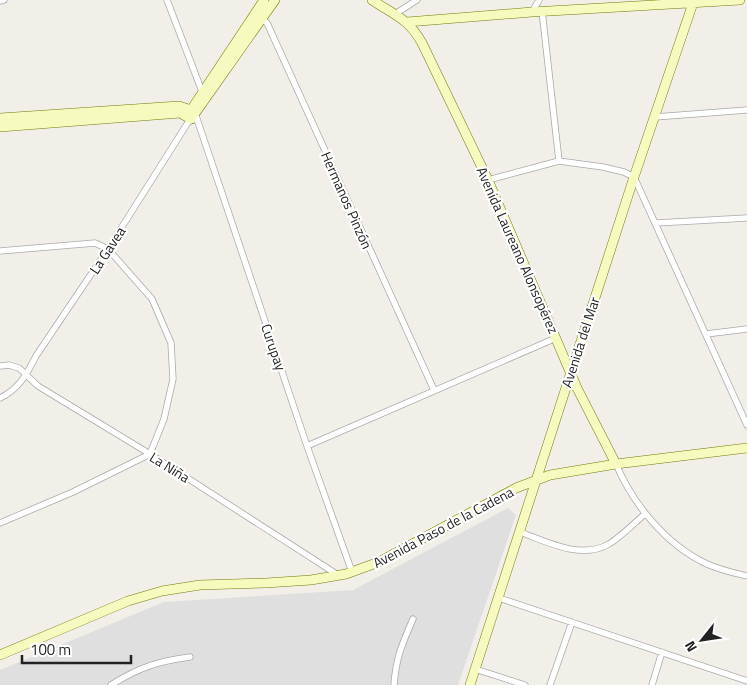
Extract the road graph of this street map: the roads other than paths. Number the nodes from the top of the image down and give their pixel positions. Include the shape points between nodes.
1 (4, 0) edge
2 (167, 0) edge
3 (264, 0) edge
4 (275, 0) edge
5 (372, 0) edge
6 (417, 0) edge
7 (539, 0) edge
8 (740, 0) edge
9 (0, 1) edge
10 (694, 1) edge
11 (542, 11) junction
12 (532, 12) junction
13 (396, 14) junction
14 (259, 16) junction
15 (407, 22) junction
16 (204, 95) junction
17 (747, 110) edge
18 (191, 117) junction
19 (656, 117) junction
20 (0, 118) edge
21 (0, 127) edge
22 (559, 161) junction
23 (634, 177) junction
24 (488, 180) junction
25 (747, 218) edge
26 (656, 224) junction
27 (108, 249) junction
28 (0, 251) edge
29 (747, 329) edge
30 (706, 334) junction
31 (556, 338) junction
32 (0, 366) edge
33 (571, 372) junction
34 (26, 374) junction
35 (434, 390) junction
36 (0, 398) edge
37 (747, 425) edge
38 (307, 446) junction
39 (747, 448) edge
40 (150, 454) junction
41 (616, 464) junction
42 (536, 480) junction
43 (644, 514) junction
44 (0, 523) edge
45 (520, 532) junction
46 (352, 572) junction
47 (340, 575) junction
48 (747, 576) edge
49 (499, 598) junction
50 (413, 620) dead end
51 (572, 622) junction
52 (662, 652) junction
53 (0, 655) edge
54 (190, 657) dead end
55 (476, 669) junction
56 (747, 682) edge
57 (111, 685) edge
58 (394, 685) edge
59 (470, 685) edge
60 (525, 685) edge
61 (550, 685) edge
62 (652, 685) edge

1 - 9 street
2 - 16 street
3 - 14 street, La Gavea
4 - 14 street, La Gavea
5 - 13 street, Avenida Laureano Alonsopérez
6 - 13 street
7 - 12 street
8 - 10 street
10 - 11 street
10 - 19 street, Avenida del Mar
11 - 12 street
11 - 22 street
12 - 15 street
13 - 15 street, Avenida Laureano Alonsopérez
14 - 16 street, La Gavea
14 - 35 street, Hermanos Pinzón via 267,23
15 - 24 street, Avenida Laureano Alonsopérez via 422,43
16 - 18 street, La Gavea
17 - 19 street
18 - 20 street via 179,106
18 - 21 street via 180,113
18 - 27 street, La Gavea
18 - 38 street, Curupay
19 - 23 street, Avenida del Mar
22 - 23 street via 603,167
22 - 24 street
23 - 26 street
23 - 33 street, Avenida del Mar
24 - 31 street, Avenida Laureano Alonsopérez
25 - 26 street
26 - 30 street
27 - 28 street via 95,243
27 - 34 street, La Gavea
27 - 40 street via 152,299 171,343 172,379 164,419
29 - 30 street
30 - 37 street
31 - 33 street, Avenida Laureano Alonsopérez
31 - 35 street
32 - 34 street, La Niña via 19,368
33 - 41 street, Avenida Laureano Alonsopérez
33 - 42 street, Avenida del Mar
34 - 36 street, La Gavea via 10,393
34 - 40 street, La Niña via 38,386
35 - 38 street
38 - 46 street, Curupay
39 - 41 street, Avenida Paso de la Cadena
40 - 44 street
40 - 47 street, La Niña
41 - 42 street, Avenida Paso de la Cadena
41 - 43 street, Avenida Laureano Alonsopérez via 626,487
42 - 45 street, Avenida del Mar
42 - 46 street, Avenida Paso de la Cadena via 379,562
43 - 45 street via 610,544 590,550 562,547
43 - 48 street, Avenida Laureano Alonsopérez via 691,555 712,566
45 - 49 street, Avenida del Mar
46 - 47 street, Avenida Paso de la Cadena
47 - 53 street, Avenida Paso de la Cadena via 266,584 200,585 162,591 112,607
49 - 51 street
49 - 55 street, Avenida del Mar
50 - 58 street via 399,650
51 - 52 street
51 - 61 street
52 - 56 street
52 - 62 street
54 - 57 street via 141,668
55 - 59 street, Avenida del Mar
55 - 60 street

